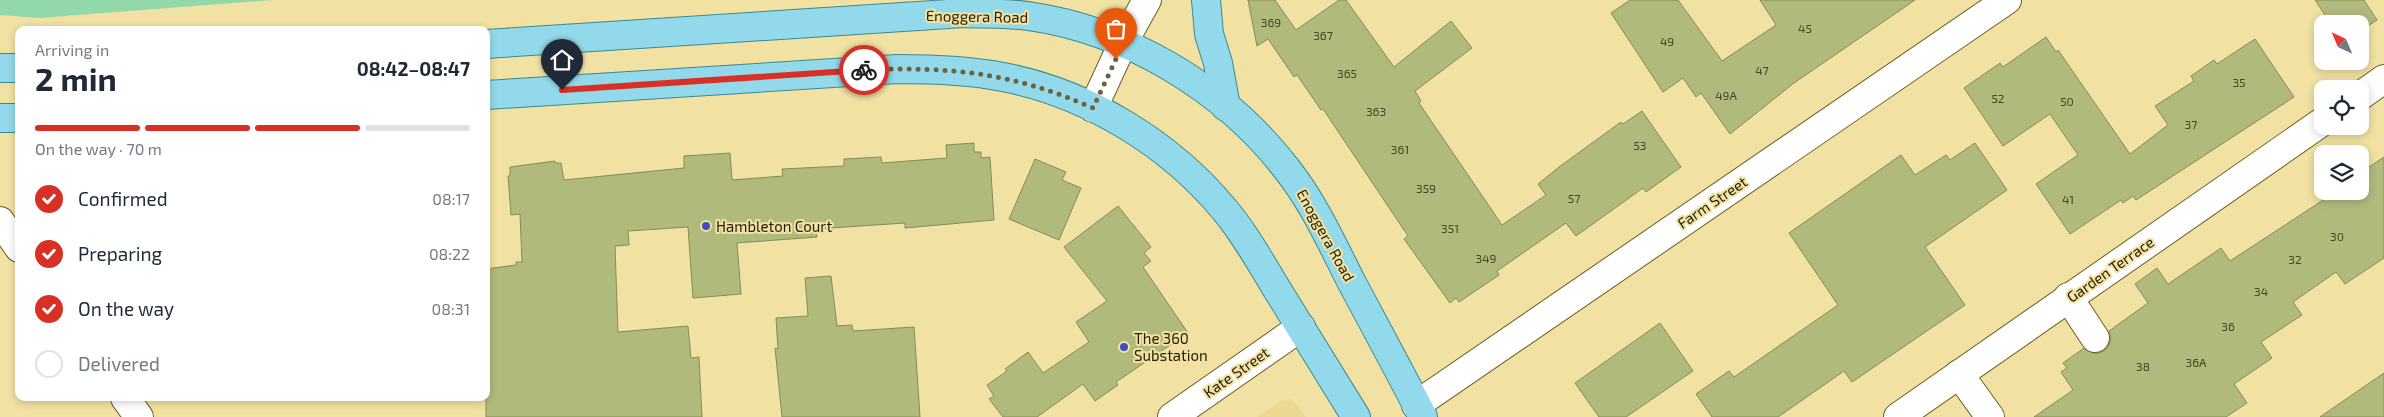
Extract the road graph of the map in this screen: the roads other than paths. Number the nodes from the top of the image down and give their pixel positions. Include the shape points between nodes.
1 (1147, 0) edge
2 (1206, 0) edge
3 (2007, 0) edge
4 (1123, 43) junction
5 (490, 44) edge
6 (0, 68) edge
7 (15, 68) edge
8 (2384, 79) edge
9 (2369, 90) edge
10 (490, 95) edge
11 (1226, 107) junction
12 (1093, 108) junction
13 (0, 118) edge
14 (15, 118) edge
15 (2314, 128) edge
16 (0, 221) edge
17 (15, 242) edge
18 (2068, 298) junction
19 (1301, 327) junction
20 (2095, 338) dead end
21 (1959, 374) junction
22 (127, 401) edge
23 (1420, 411) edge
24 (139, 417) edge
25 (1172, 417) edge
26 (1356, 417) edge
27 (1898, 417) edge
28 (1990, 417) edge

1 - 4 street
2 - 11 main road via 1209,34
3 - 23 street, Farm Street
4 - 5 main road, Enoggera Road via 1028,16 964,13
4 - 11 main road, Enoggera Road via 1173,70
4 - 12 street
6 - 7 main road
8 - 9 street
10 - 12 main road via 824,72 939,69 1004,77
11 - 23 main road, Enoggera Road via 1267,146 1302,189
12 - 19 main road via 1134,130 1167,153 1208,190 1240,230
13 - 14 main road
15 - 18 street, Garden Terrace
16 - 17 street
18 - 20 street
18 - 21 street, Garden Terrace
19 - 25 street, Kate Street
19 - 26 main road
21 - 27 street, Garden Terrace
21 - 28 street
22 - 24 street

